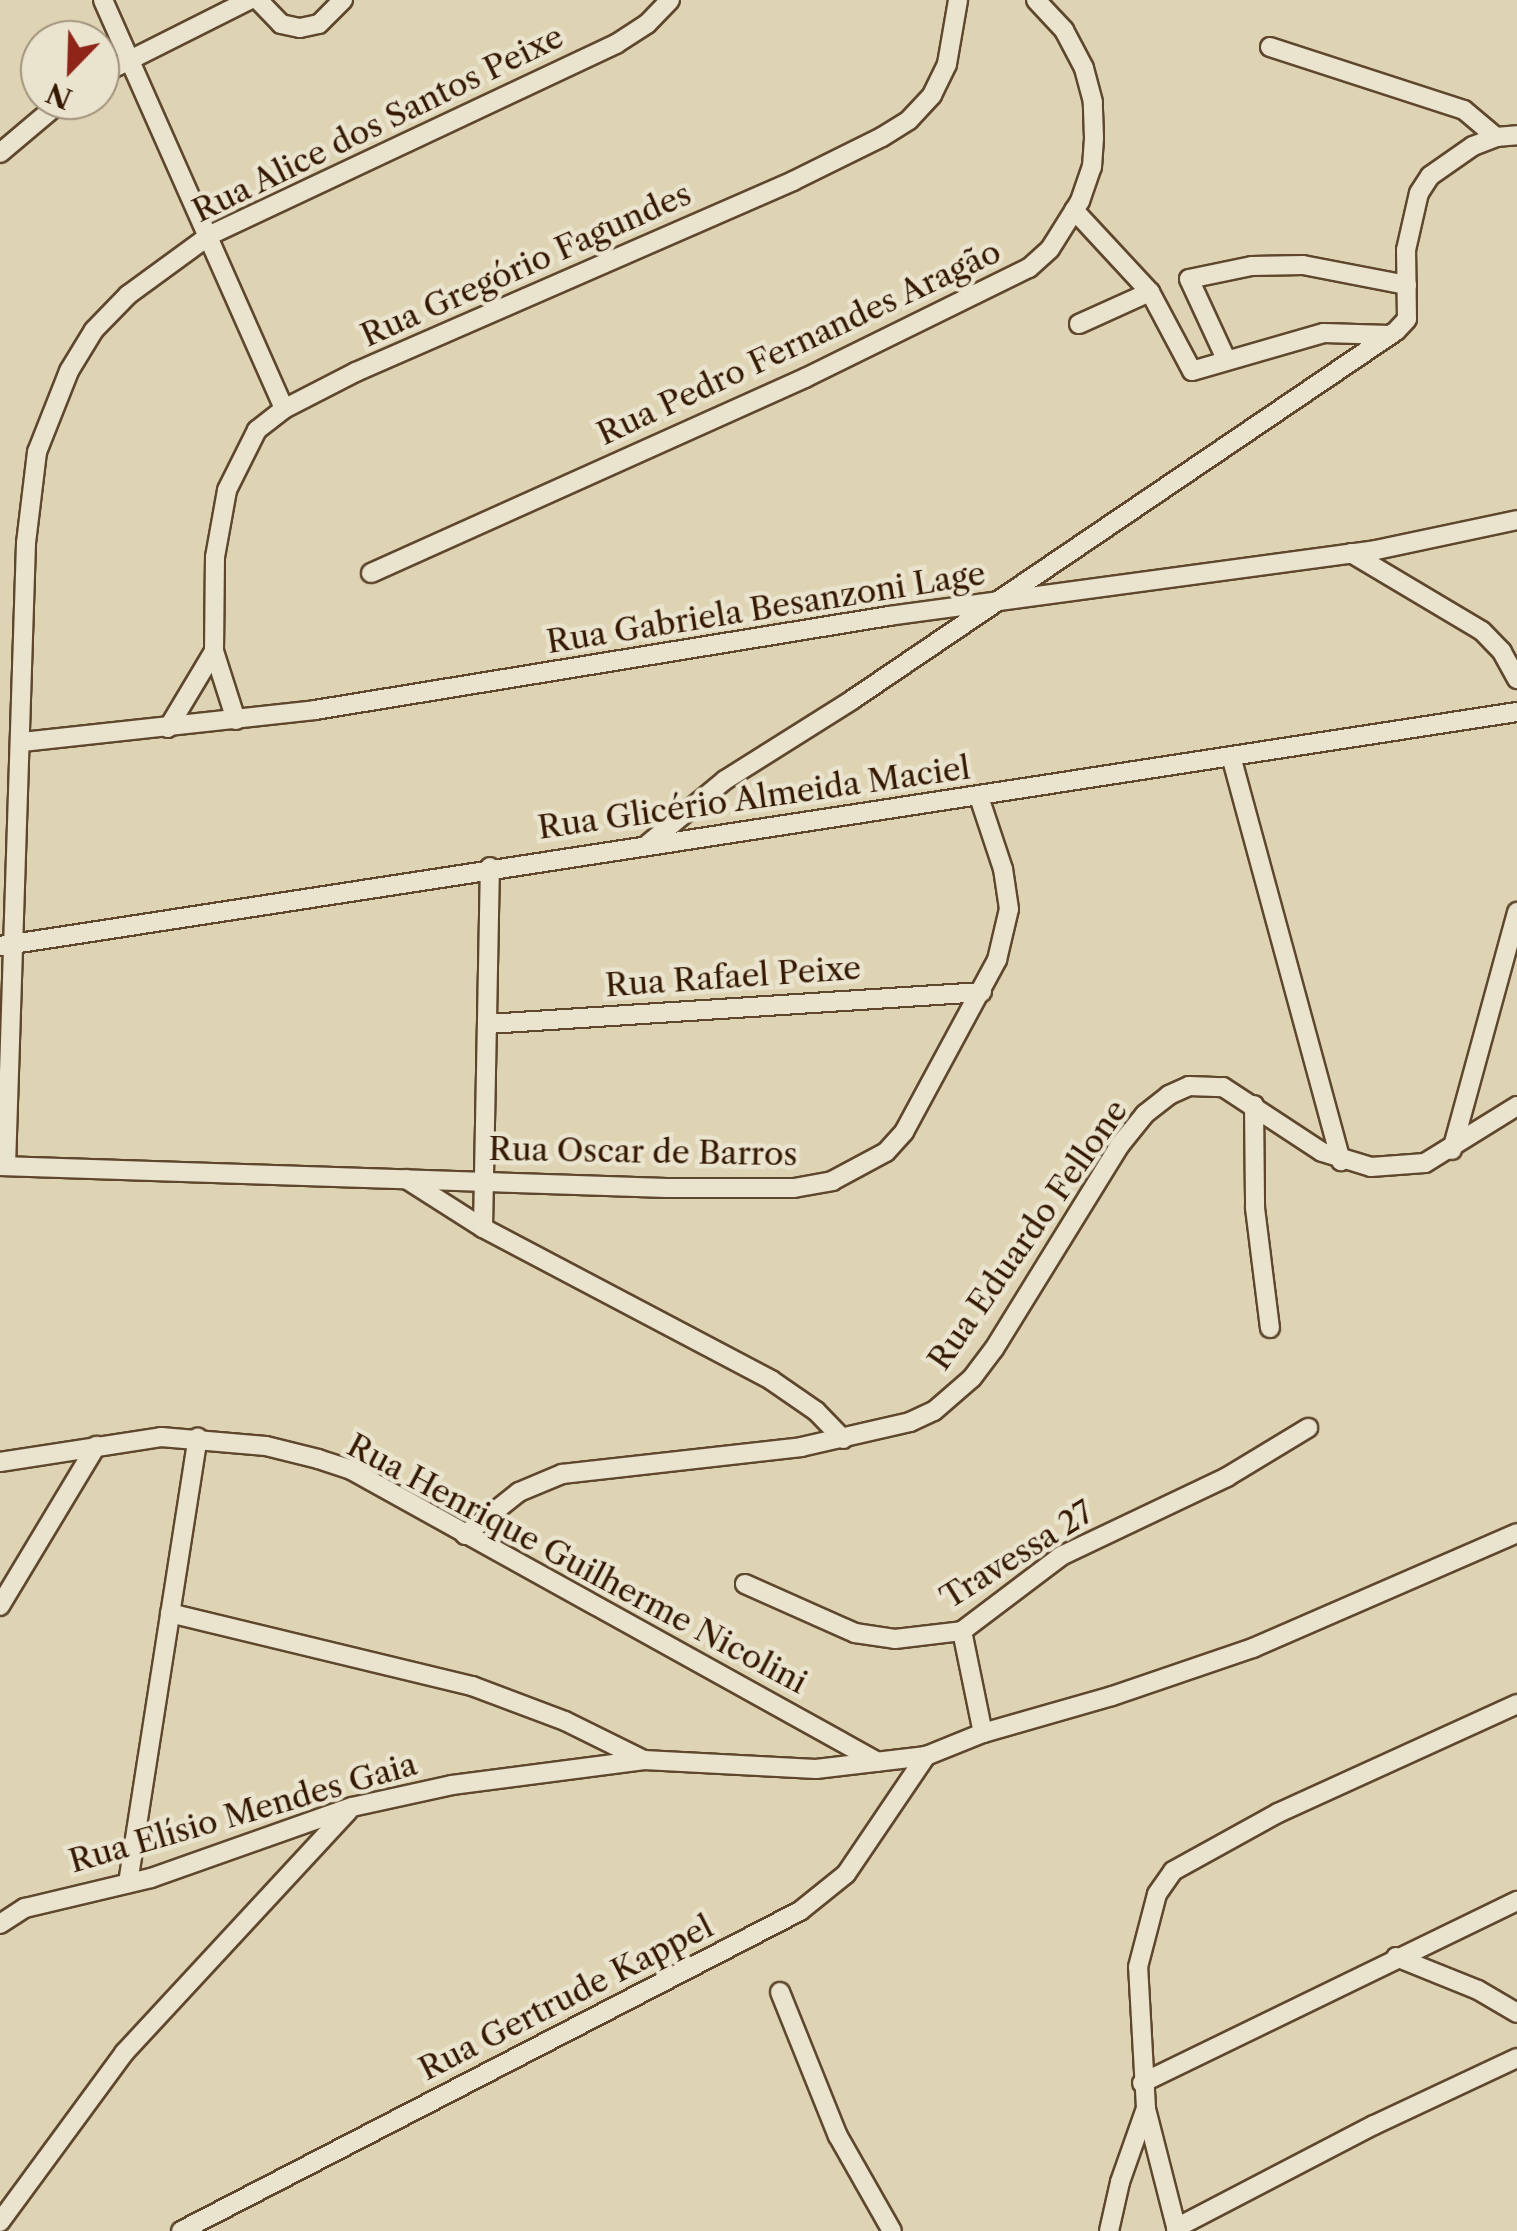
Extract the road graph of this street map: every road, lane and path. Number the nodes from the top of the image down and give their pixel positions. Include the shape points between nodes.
1 (103, 0) edge
2 (250, 0) edge
3 (258, 0) edge
4 (342, 0) edge
5 (670, 0) edge
6 (958, 0) edge
7 (1036, 0) edge
8 (1270, 47) dead end
9 (128, 59) junction
10 (120, 64) edge
11 (39, 120) edge
12 (1517, 135) edge
13 (1496, 137) junction
14 (0, 153) edge
15 (1074, 210) junction
16 (210, 234) junction
17 (1406, 285) junction
18 (1150, 292) junction
19 (1079, 324) dead end
20 (1390, 335) junction
21 (1226, 359) junction
22 (284, 409) junction
23 (1517, 520) edge
24 (1350, 553) junction
25 (371, 573) dead end
26 (990, 602) junction
27 (214, 651) junction
28 (1517, 679) edge
29 (1517, 712) edge
30 (236, 720) junction
31 (168, 728) junction
32 (22, 742) junction
33 (1232, 756) junction
34 (979, 797) junction
35 (648, 844) junction
36 (490, 867) junction
37 (1517, 912) edge
38 (7, 945) edge
39 (982, 992) junction
40 (488, 1024) junction
41 (1254, 1105) junction
42 (1517, 1106) edge
43 (1452, 1150) junction
44 (1341, 1161) junction
45 (3, 1166) edge
46 (406, 1179) junction
47 (486, 1180) junction
48 (484, 1228) junction
49 (1270, 1328) dead end
50 (1308, 1428) dead end
51 (198, 1437) junction
52 (843, 1439) junction
53 (96, 1446) junction
54 (0, 1462) edge
55 (1517, 1533) edge
56 (465, 1535) junction
57 (745, 1584) dead end
58 (0, 1606) edge
59 (170, 1613) junction
60 (962, 1631) junction
61 (1517, 1704) edge
62 (983, 1733) junction
63 (926, 1756) junction
64 (644, 1760) junction
65 (878, 1763) junction
66 (352, 1807) junction
67 (128, 1883) junction
68 (1517, 1901) edge
69 (0, 1924) edge
70 (1396, 1957) junction
71 (780, 1992) dead end
72 (1517, 2013) edge
73 (1517, 2058) edge
74 (1142, 2083) junction
75 (1146, 2108) junction
76 (0, 2222) edge
77 (1176, 2230) edge
78 (181, 2231) edge
79 (892, 2231) edge
80 (1109, 2231) edge

1 - 9 street
2 - 9 street
3 - 4 street via 281,24 300,28 319,24
5 - 16 street, Rua Alice dos Santos Peixe via 616,44
6 - 22 street, Rua Gregório Fagundes via 946,64 932,95 882,137
7 - 15 street, Rua Pedro Fernandes Aragão via 1064,30 1093,102 1092,167
8 - 13 street via 1464,110
9 - 10 street
9 - 16 street
11 - 14 street
12 - 13 street
13 - 17 street via 1430,176 1406,250
15 - 18 street
15 - 25 street, Rua Pedro Fernandes Aragão via 1050,249 995,288
16 - 22 street
16 - 32 street, Rua Alice dos Santos Peixe via 140,285 94,330 54,400 30,494
17 - 20 street via 1407,319
17 - 21 street via 1303,265 1252,266 1189,279
18 - 19 street
18 - 21 street via 1192,371
20 - 21 street via 1324,333
20 - 26 street
22 - 27 street, Rua Gregório Fagundes via 257,430 227,490 215,557
23 - 24 street, Rua Gabriela Besanzoni Lage
24 - 26 street, Rua Gabriela Besanzoni Lage
24 - 28 street via 1482,632
26 - 30 street, Rua Gabriela Besanzoni Lage
26 - 35 street via 696,800
27 - 30 street, Rua Gregório Fagundes
27 - 31 street
29 - 33 street, Rua Glicério Almeida Maciel
30 - 31 street, Rua Gabriela Besanzoni Lage
31 - 32 street, Rua Gabriela Besanzoni Lage
32 - 38 street, Rua Alice dos Santos Peixe
33 - 34 street, Rua Glicério Almeida Maciel
33 - 44 street
34 - 35 street, Rua Glicério Almeida Maciel
34 - 39 street, Rua Oscar de Barros via 1009,910
35 - 36 street, Rua Glicério Almeida Maciel
36 - 38 street, Rua Glicério Almeida Maciel
36 - 40 street
37 - 43 street
38 - 45 street, Rua Alice dos Santos Peixe
39 - 40 street, Rua Rafael Peixe
39 - 47 street, Rua Oscar de Barros via 904,1132 875,1160 832,1181 745,1189
40 - 47 street
41 - 44 street, Rua Eduardo Fellone
41 - 49 street via 1254,1208
41 - 52 street, Rua Eduardo Fellone via 1207,1084 1168,1094 1145,1114 972,1378 934,1412
42 - 43 street, Rua Eduardo Fellone
43 - 44 street, Rua Eduardo Fellone via 1392,1168
45 - 46 street, Rua Oscar de Barros
46 - 47 street, Rua Oscar de Barros
46 - 48 street
47 - 48 street
48 - 52 street via 771,1380
50 - 60 street, Travessa 27 via 1227,1477 1061,1556
51 - 53 street, Rua Henrique Guilherme Nicolini
51 - 56 street, Rua Henrique Guilherme Nicolini via 266,1446 351,1470
51 - 59 street
52 - 56 street, Rua Eduardo Fellone via 562,1474 519,1492
53 - 54 street, Rua Henrique Guilherme Nicolini
53 - 58 street
55 - 62 street, Rua Elísio Mendes Gaia via 1253,1648
56 - 65 street, Rua Henrique Guilherme Nicolini
57 - 60 street, Travessa 27 via 854,1633 895,1640
59 - 64 street via 472,1686 565,1720
59 - 67 street
60 - 62 street
61 - 74 street via 1278,1813 1173,1871 1156,1894 1138,1967
62 - 63 street, Rua Elísio Mendes Gaia
63 - 65 street, Rua Elísio Mendes Gaia
63 - 78 street, Rua Gertrude Kappel via 846,1874 800,1911
64 - 65 street, Rua Elísio Mendes Gaia via 816,1769
64 - 66 street, Rua Elísio Mendes Gaia via 452,1785
66 - 67 street, Rua Elísio Mendes Gaia
66 - 76 street via 124,2053
67 - 69 street, Rua Elísio Mendes Gaia via 26,1908
68 - 70 street
70 - 72 street
70 - 74 street
71 - 79 street via 838,2136
73 - 77 street
74 - 75 street
75 - 77 street
75 - 80 street

